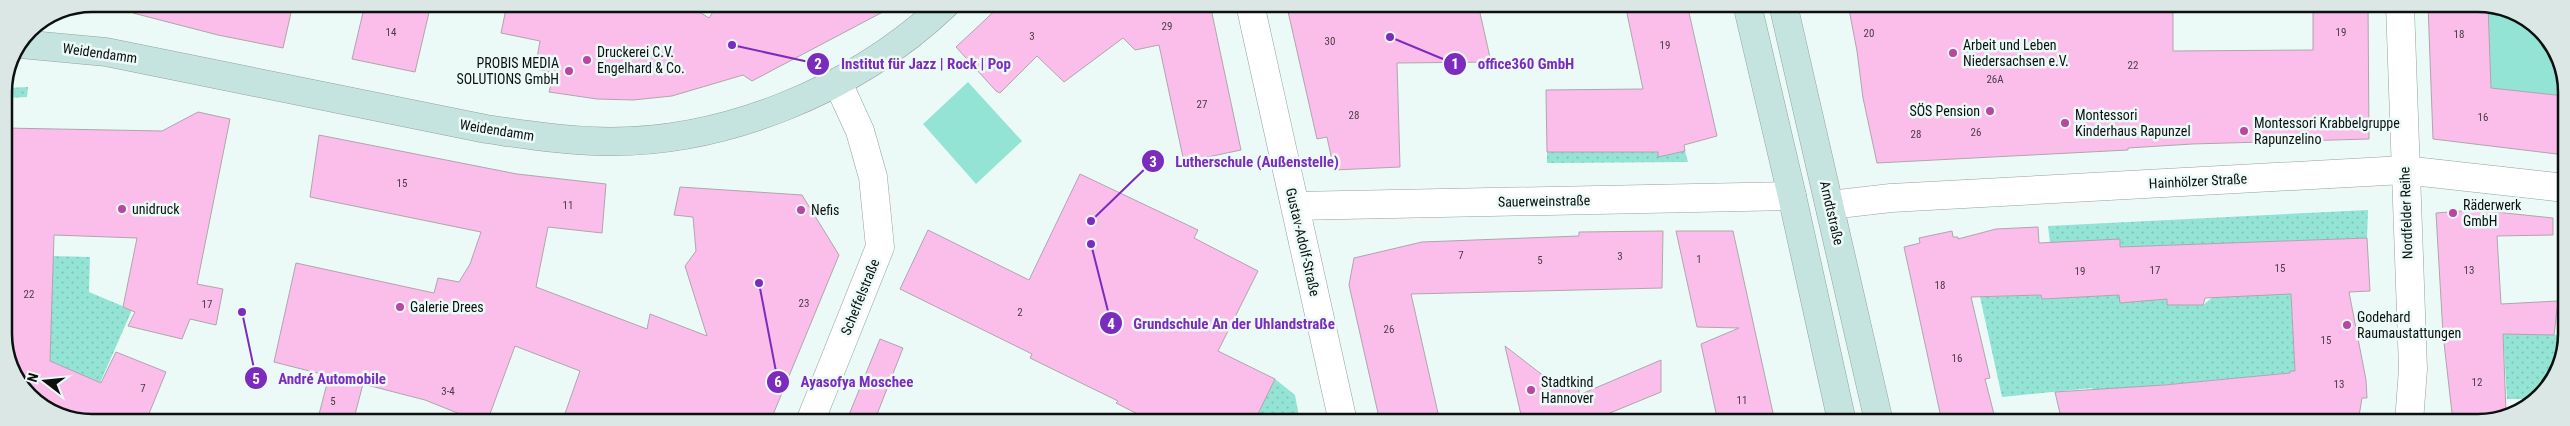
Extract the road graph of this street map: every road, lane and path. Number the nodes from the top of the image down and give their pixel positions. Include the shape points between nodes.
1 (938, 12) edge
2 (1252, 12) edge
3 (1749, 12) edge
4 (1785, 12) edge
5 (2400, 12) edge
6 (29, 45) edge
7 (838, 83) junction
8 (2404, 170) junction
9 (2558, 187) edge
10 (1792, 196) junction
11 (1830, 205) junction
12 (1295, 206) junction
13 (813, 414) edge
14 (1341, 414) edge
15 (1840, 414) edge
16 (1877, 414) edge
17 (2410, 414) edge

1 - 7 main road, Weidendamm via 880,57
2 - 12 street, Gustav-Adolf-Straße
3 - 10 main road
4 - 11 main road, Arndtstraße
5 - 8 street, Nordfelder Reihe
6 - 7 main road, Weidendamm via 106,52 486,129 593,142 637,140 728,125 778,109
7 - 13 street, Scheffelstraße via 860,131 873,177 880,247
8 - 9 street, Hainhölzer Straße
8 - 11 street, Hainhölzer Straße via 1882,198
8 - 17 street, Nordfelder Reihe via 2413,369
10 - 12 street, Sauerweinstraße
10 - 15 main road
11 - 16 main road, Arndtstraße
12 - 14 street, Gustav-Adolf-Straße

